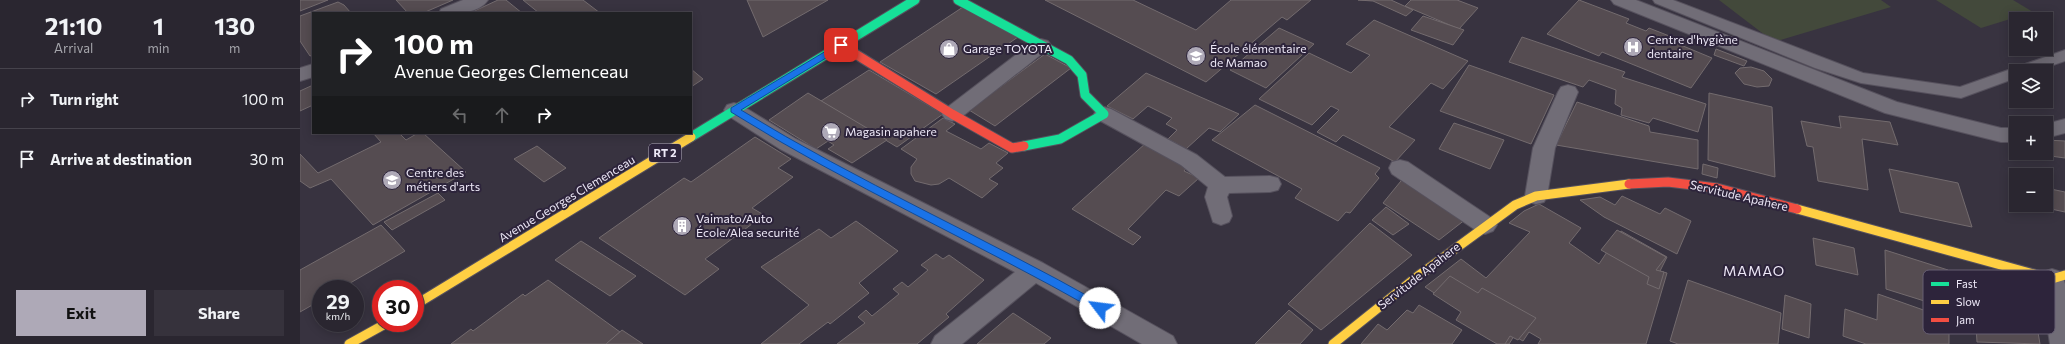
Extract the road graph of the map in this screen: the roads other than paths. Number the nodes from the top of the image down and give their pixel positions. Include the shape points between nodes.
1 (478, 0) edge
2 (915, 0) edge
3 (958, 0) edge
4 (1620, 0) edge
5 (1660, 0) edge
6 (450, 12) edge
7 (841, 45) junction
8 (1041, 45) junction
9 (2065, 55) edge
10 (2040, 64) edge
11 (312, 70) edge
12 (300, 75) edge
13 (2009, 75) edge
14 (1568, 92) dead end
15 (734, 110) junction
16 (952, 114) junction
17 (1104, 114) junction
18 (2065, 126) edge
19 (2053, 129) edge
20 (2009, 135) edge
21 (1400, 168) dead end
22 (1270, 184) dead end
23 (1220, 185) junction
24 (1536, 196) junction
25 (1221, 216) dead end
26 (1485, 225) junction
27 (1034, 270) junction
28 (2021, 270) edge
29 (2061, 281) edge
30 (424, 300) edge
31 (372, 331) edge
32 (349, 344) edge
33 (944, 344) edge
34 (1164, 344) edge
35 (1333, 344) edge
36 (2063, 344) edge

1 - 6 street
2 - 7 street, Avenue Georges Clemenceau / RT 2
3 - 8 street
4 - 20 street via 1892,108
5 - 13 lane via 1861,78 1961,92
7 - 15 street, Avenue Georges Clemenceau / RT 2
7 - 16 street
8 - 16 street
8 - 17 street via 1069,60 1082,75 1085,95
9 - 10 lane
11 - 12 street
14 - 24 street via 1544,148
15 - 27 street via 788,144
15 - 30 street, Avenue Georges Clemenceau / RT 2
16 - 17 street via 1012,148 1060,138
17 - 23 street via 1189,160
18 - 19 street
21 - 26 street
22 - 23 street
23 - 25 street via 1216,197
24 - 26 street, Servitude Apahere via 1515,205
24 - 28 street, Servitude Apahere via 1619,185 1668,182 1717,188
26 - 35 street, Servitude Apahere
27 - 33 street
27 - 34 street
29 - 36 street
31 - 32 street

